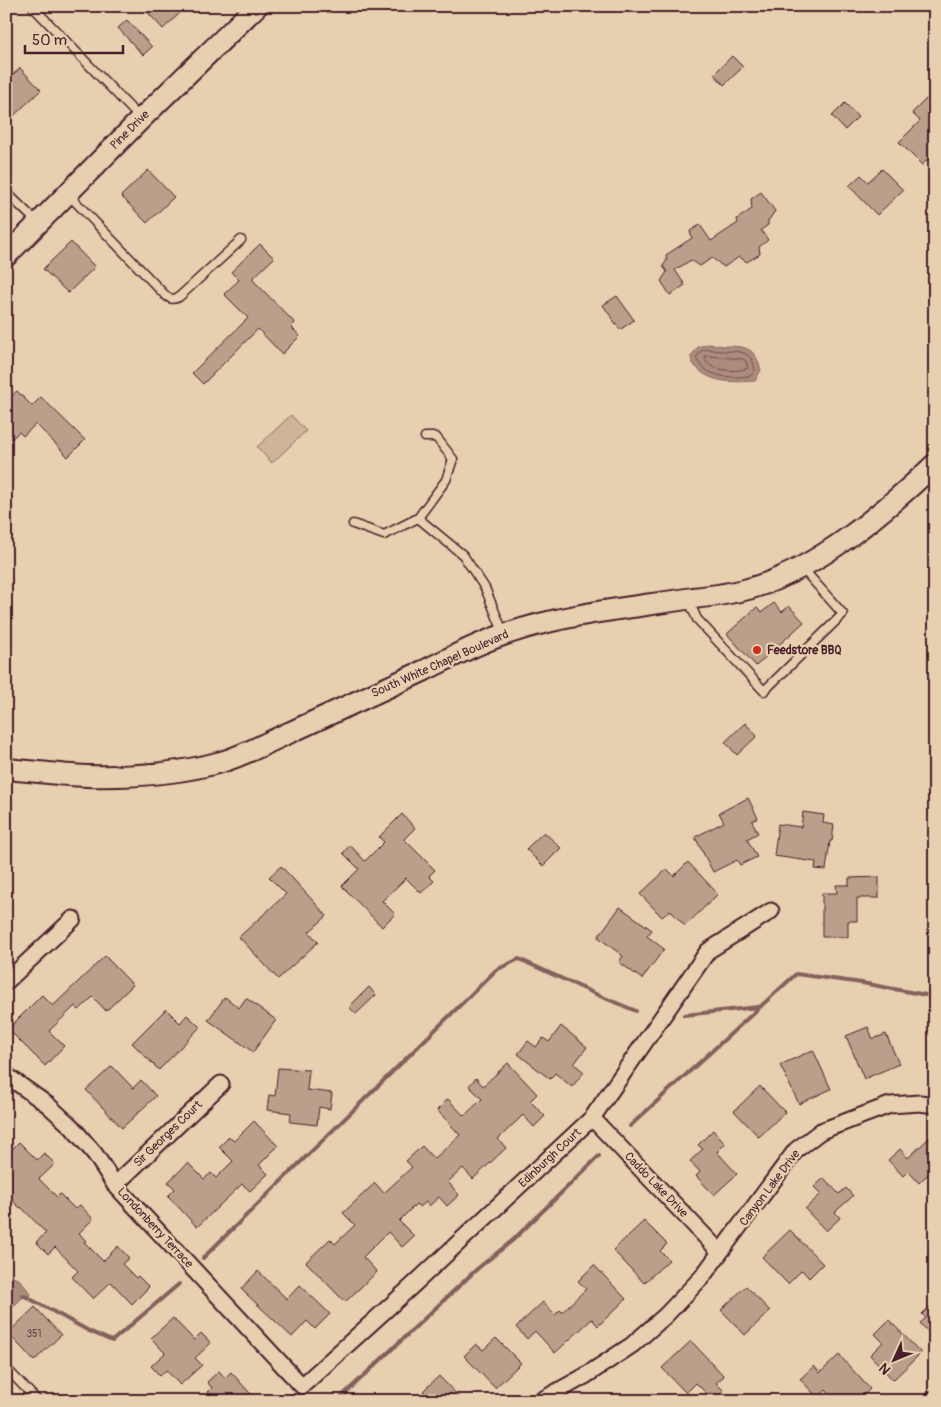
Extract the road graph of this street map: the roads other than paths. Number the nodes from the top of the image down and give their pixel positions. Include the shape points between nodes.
1 (32, 6) edge
2 (257, 6) edge
3 (140, 119) junction
4 (6, 192) edge
5 (68, 194) junction
6 (38, 224) junction
7 (241, 240) dead end
8 (6, 256) edge
9 (424, 437) dead end
10 (935, 464) edge
11 (418, 518) junction
12 (353, 524) dead end
13 (801, 567) junction
14 (688, 599) junction
15 (504, 634) junction
16 (6, 769) edge
17 (771, 911) dead end
18 (72, 919) dead end
19 (6, 982) edge
20 (6, 1075) edge
21 (220, 1084) dead end
22 (935, 1105) edge
23 (592, 1118) junction
24 (115, 1185) junction
25 (720, 1252) junction
26 (6, 1368) edge
27 (302, 1386) joint
28 (935, 1399) edge
29 (38, 1401) edge
30 (540, 1401) edge
31 (932, 1401) edge

1 - 3 lane
2 - 3 main road, Pine Drive
3 - 5 main road, Pine Drive
4 - 6 lane
5 - 6 main road, Pine Drive
5 - 7 lane via 171,299 179,297
6 - 8 main road, Pine Drive
9 - 11 lane via 436,437 453,459 446,480
10 - 13 main road, South White Chapel Boulevard via 862,527
11 - 12 lane via 384,535
11 - 15 lane via 464,554 485,588
13 - 14 main road, South White Chapel Boulevard via 748,589
13 - 14 lane via 843,614 764,691 697,619
14 - 15 main road, South White Chapel Boulevard via 585,613
15 - 16 main road, South White Chapel Boulevard via 223,762 142,775 85,776
17 - 23 street, Edinburgh Court via 708,951
18 - 19 street
20 - 24 street, Londonberry Terrace via 72,1127
21 - 24 street, Sir Georges Court
22 - 25 street, Canyon Lake Drive via 890,1105 821,1131 796,1150
23 - 25 street, Caddo Lake Drive
23 - 27 street, Edinburgh Court
24 - 27 street, Londonberry Terrace
25 - 30 street, Canyon Lake Drive via 702,1278 632,1345
26 - 29 lane
28 - 31 street

